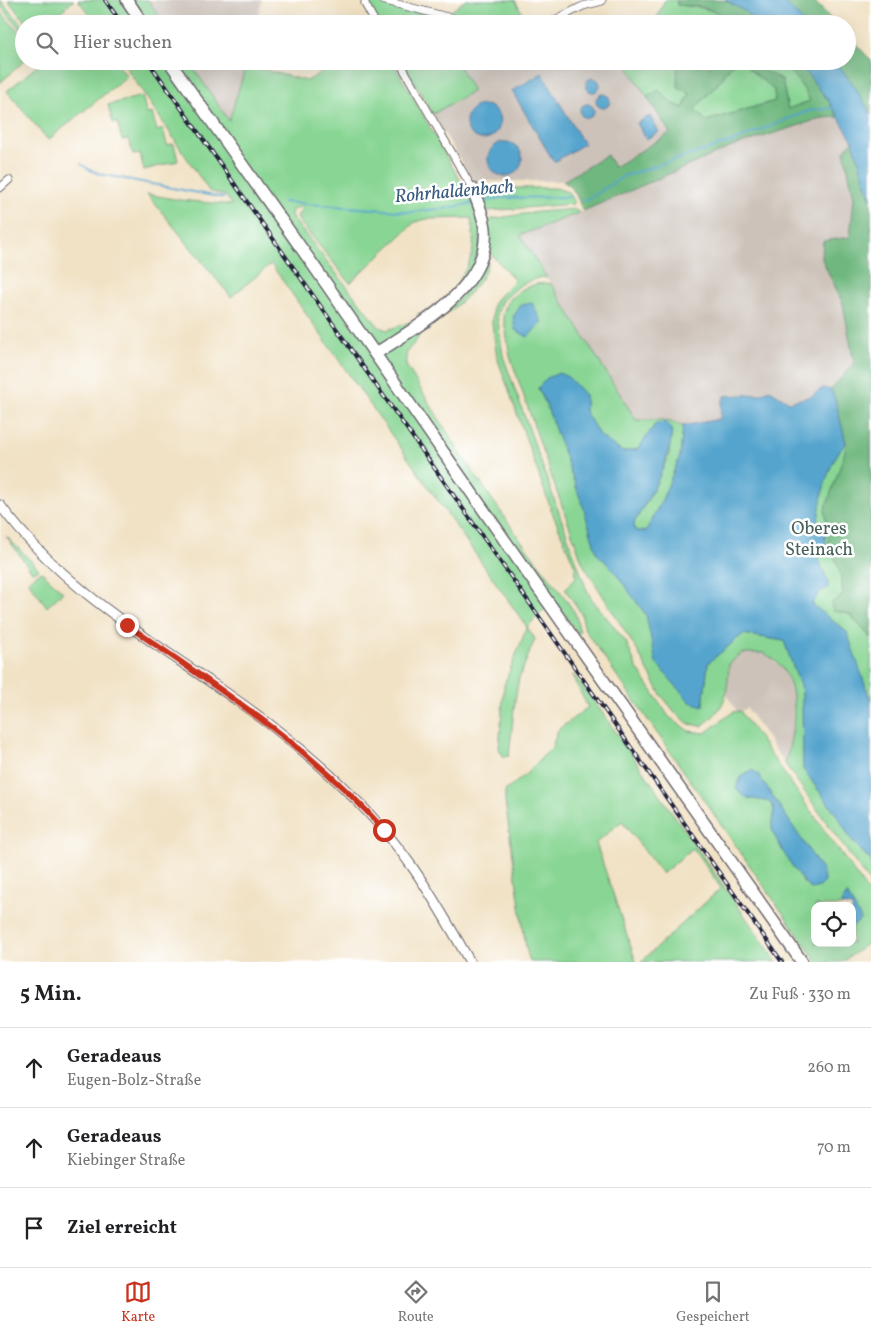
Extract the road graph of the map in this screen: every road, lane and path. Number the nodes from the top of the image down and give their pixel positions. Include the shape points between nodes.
1 (127, 0) edge
2 (365, 0) edge
3 (382, 0) edge
4 (602, 1) dead end
5 (137, 15) edge
6 (371, 15) edge
7 (440, 15) edge
8 (565, 15) edge
9 (175, 70) edge
10 (404, 70) edge
11 (10, 180) dead end
12 (0, 188) edge
13 (473, 191) joint
14 (375, 354) junction
15 (0, 505) edge
16 (470, 962) edge
17 (802, 962) edge

1 - 5 main road
2 - 6 street
3 - 7 street
4 - 8 street
9 - 14 main road
10 - 13 street
11 - 12 street
13 - 14 main road via 485,229 476,270 455,297 437,312
14 - 17 main road
15 - 16 street via 35,547 76,586 290,740 365,808 414,868

